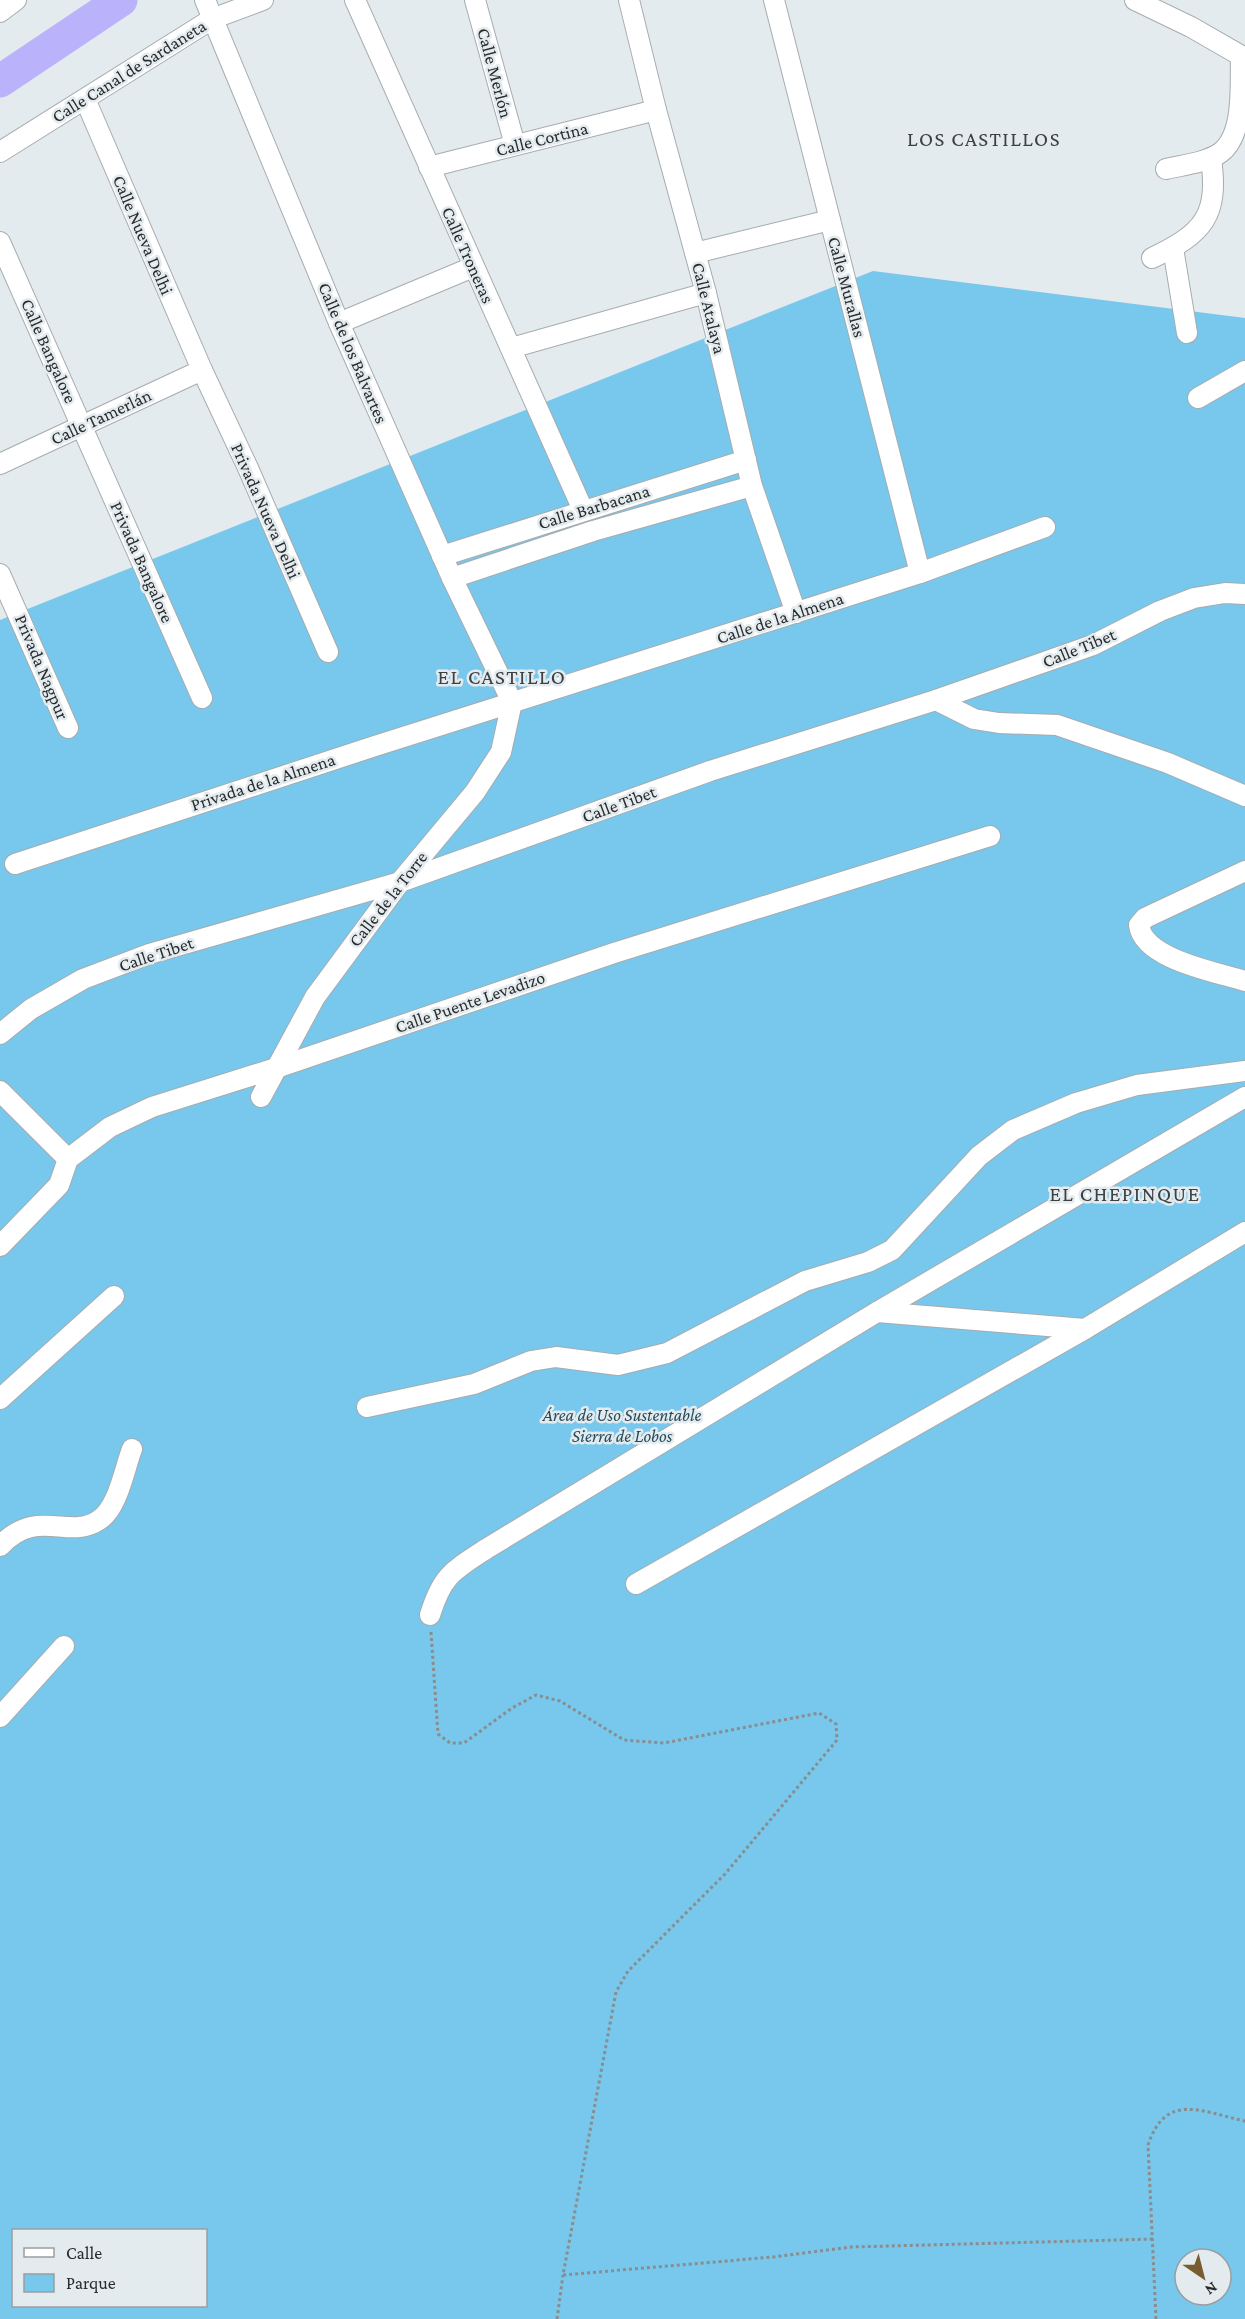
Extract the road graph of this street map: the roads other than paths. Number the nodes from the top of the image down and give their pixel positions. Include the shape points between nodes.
1 (16, 0) edge
2 (205, 0) edge
3 (263, 0) edge
4 (355, 0) edge
5 (475, 0) edge
6 (629, 0) edge
7 (774, 0) edge
8 (1135, 0) edge
9 (0, 12) edge
10 (212, 19) junction
11 (1243, 57) edge
12 (85, 99) junction
13 (656, 110) junction
14 (1242, 127) edge
15 (515, 145) junction
16 (0, 152) edge
17 (1211, 158) junction
18 (429, 167) junction
19 (1167, 169) dead end
20 (830, 220) junction
21 (0, 242) edge
22 (1173, 248) junction
23 (695, 253) junction
24 (1152, 258) dead end
25 (473, 267) junction
26 (706, 293) junction
27 (339, 323) junction
28 (1187, 333) dead end
29 (511, 348) junction
30 (202, 370) junction
31 (1245, 371) edge
32 (1198, 398) dead end
33 (83, 426) junction
34 (746, 460) junction
35 (0, 464) edge
36 (752, 486) junction
37 (583, 510) junction
38 (1045, 527) dead end
39 (442, 556) junction
40 (920, 573) junction
41 (0, 574) edge
42 (452, 578) junction
43 (1245, 594) edge
44 (796, 613) junction
45 (328, 652) dead end
46 (202, 698) dead end
47 (936, 700) junction
48 (512, 702) junction
49 (68, 728) dead end
50 (1245, 796) edge
51 (990, 836) dead end
52 (15, 864) dead end
53 (1245, 871) edge
54 (400, 882) junction
55 (1245, 981) edge
56 (0, 1034) edge
57 (276, 1068) junction
58 (1245, 1071) edge
59 (0, 1091) edge
60 (261, 1097) dead end
61 (1245, 1097) edge
62 (68, 1159) junction
63 (1245, 1232) edge
64 (0, 1246) edge
65 (114, 1296) dead end
66 (877, 1312) junction
67 (1085, 1329) junction
68 (0, 1399) edge
69 (367, 1407) dead end
70 (132, 1449) dead end
71 (0, 1546) edge
72 (636, 1584) dead end
73 (430, 1616) road end
74 (64, 1646) dead end
75 (0, 1717) edge

1 - 9 street
2 - 10 street, Calle de los Balvartes
3 - 10 street, Calle Canal de Sardaneta
4 - 18 street, Calle Troneras
5 - 15 street, Calle Merlón
6 - 13 street, Calle Atalaya
7 - 20 street, Calle Murallas
8 - 11 street
10 - 12 street, Calle Canal de Sardaneta
10 - 27 street, Calle de los Balvartes
11 - 14 street
12 - 16 street, Calle Canal de Sardaneta
12 - 30 street, Calle Nueva Delhi
13 - 15 street, Calle Cortina
13 - 23 street, Calle Atalaya
14 - 17 street via 1226,149
15 - 18 street, Calle Cortina
17 - 19 street
17 - 22 street via 1215,182 1212,210 1191,235
18 - 25 street, Calle Troneras
20 - 23 street
20 - 40 street, Calle Murallas
21 - 33 street, Calle Bangalore
22 - 24 street
22 - 28 street
23 - 26 street, Calle Atalaya
25 - 27 street
25 - 29 street, Calle Troneras
26 - 29 street
26 - 34 street, Calle Atalaya
27 - 39 street, Calle de los Balvartes
29 - 37 street, Calle Troneras
30 - 33 street, Calle Tamerlán
30 - 45 street, Privada Nueva Delhi
31 - 32 street
33 - 35 street, Calle Tamerlán
33 - 46 street, Privada Bangalore
34 - 36 street, Calle Atalaya
34 - 37 street, Calle Barbacana
36 - 42 street, Calle Barbacana via 593,531
36 - 44 street, Calle Atalaya
37 - 39 street, Calle Barbacana
38 - 40 street, Calle de la Almena
39 - 42 street, Calle de los Balvartes
40 - 44 street, Calle de la Almena
41 - 49 street, Privada Nagpur
42 - 48 street, Calle de los Balvartes
43 - 47 street, Calle Tibet via 1225,592 1194,598 1093,645
44 - 48 street, Calle de la Almena
47 - 50 street via 974,719 1057,725 1168,763
47 - 54 street, Calle Tibet via 710,771
48 - 52 street, Privada de la Almena
48 - 54 street, Calle de la Torre via 501,752 475,792
51 - 57 street, Calle Puente Levadizo via 614,953
53 - 55 street via 1145,918 1139,925 1144,941 1167,956
54 - 56 street, Calle Tibet via 149,954 83,979 31,1009
54 - 57 street, Calle de la Torre via 315,997
57 - 60 street, Calle de la Torre
57 - 62 street, Calle Puente Levadizo via 152,1107 110,1126
58 - 69 street via 1137,1085 1076,1103 1013,1130 979,1156 892,1250 868,1262 805,1281 667,1353 618,1365 556,1357 531,1361 474,1384
59 - 62 street
61 - 66 street
62 - 64 street via 60,1185
63 - 67 street
65 - 68 street
66 - 67 street
66 - 73 street via 452,1571 438,1588
67 - 72 street
70 - 71 street via 112,1505 100,1520 83,1526 28,1526
74 - 75 street

